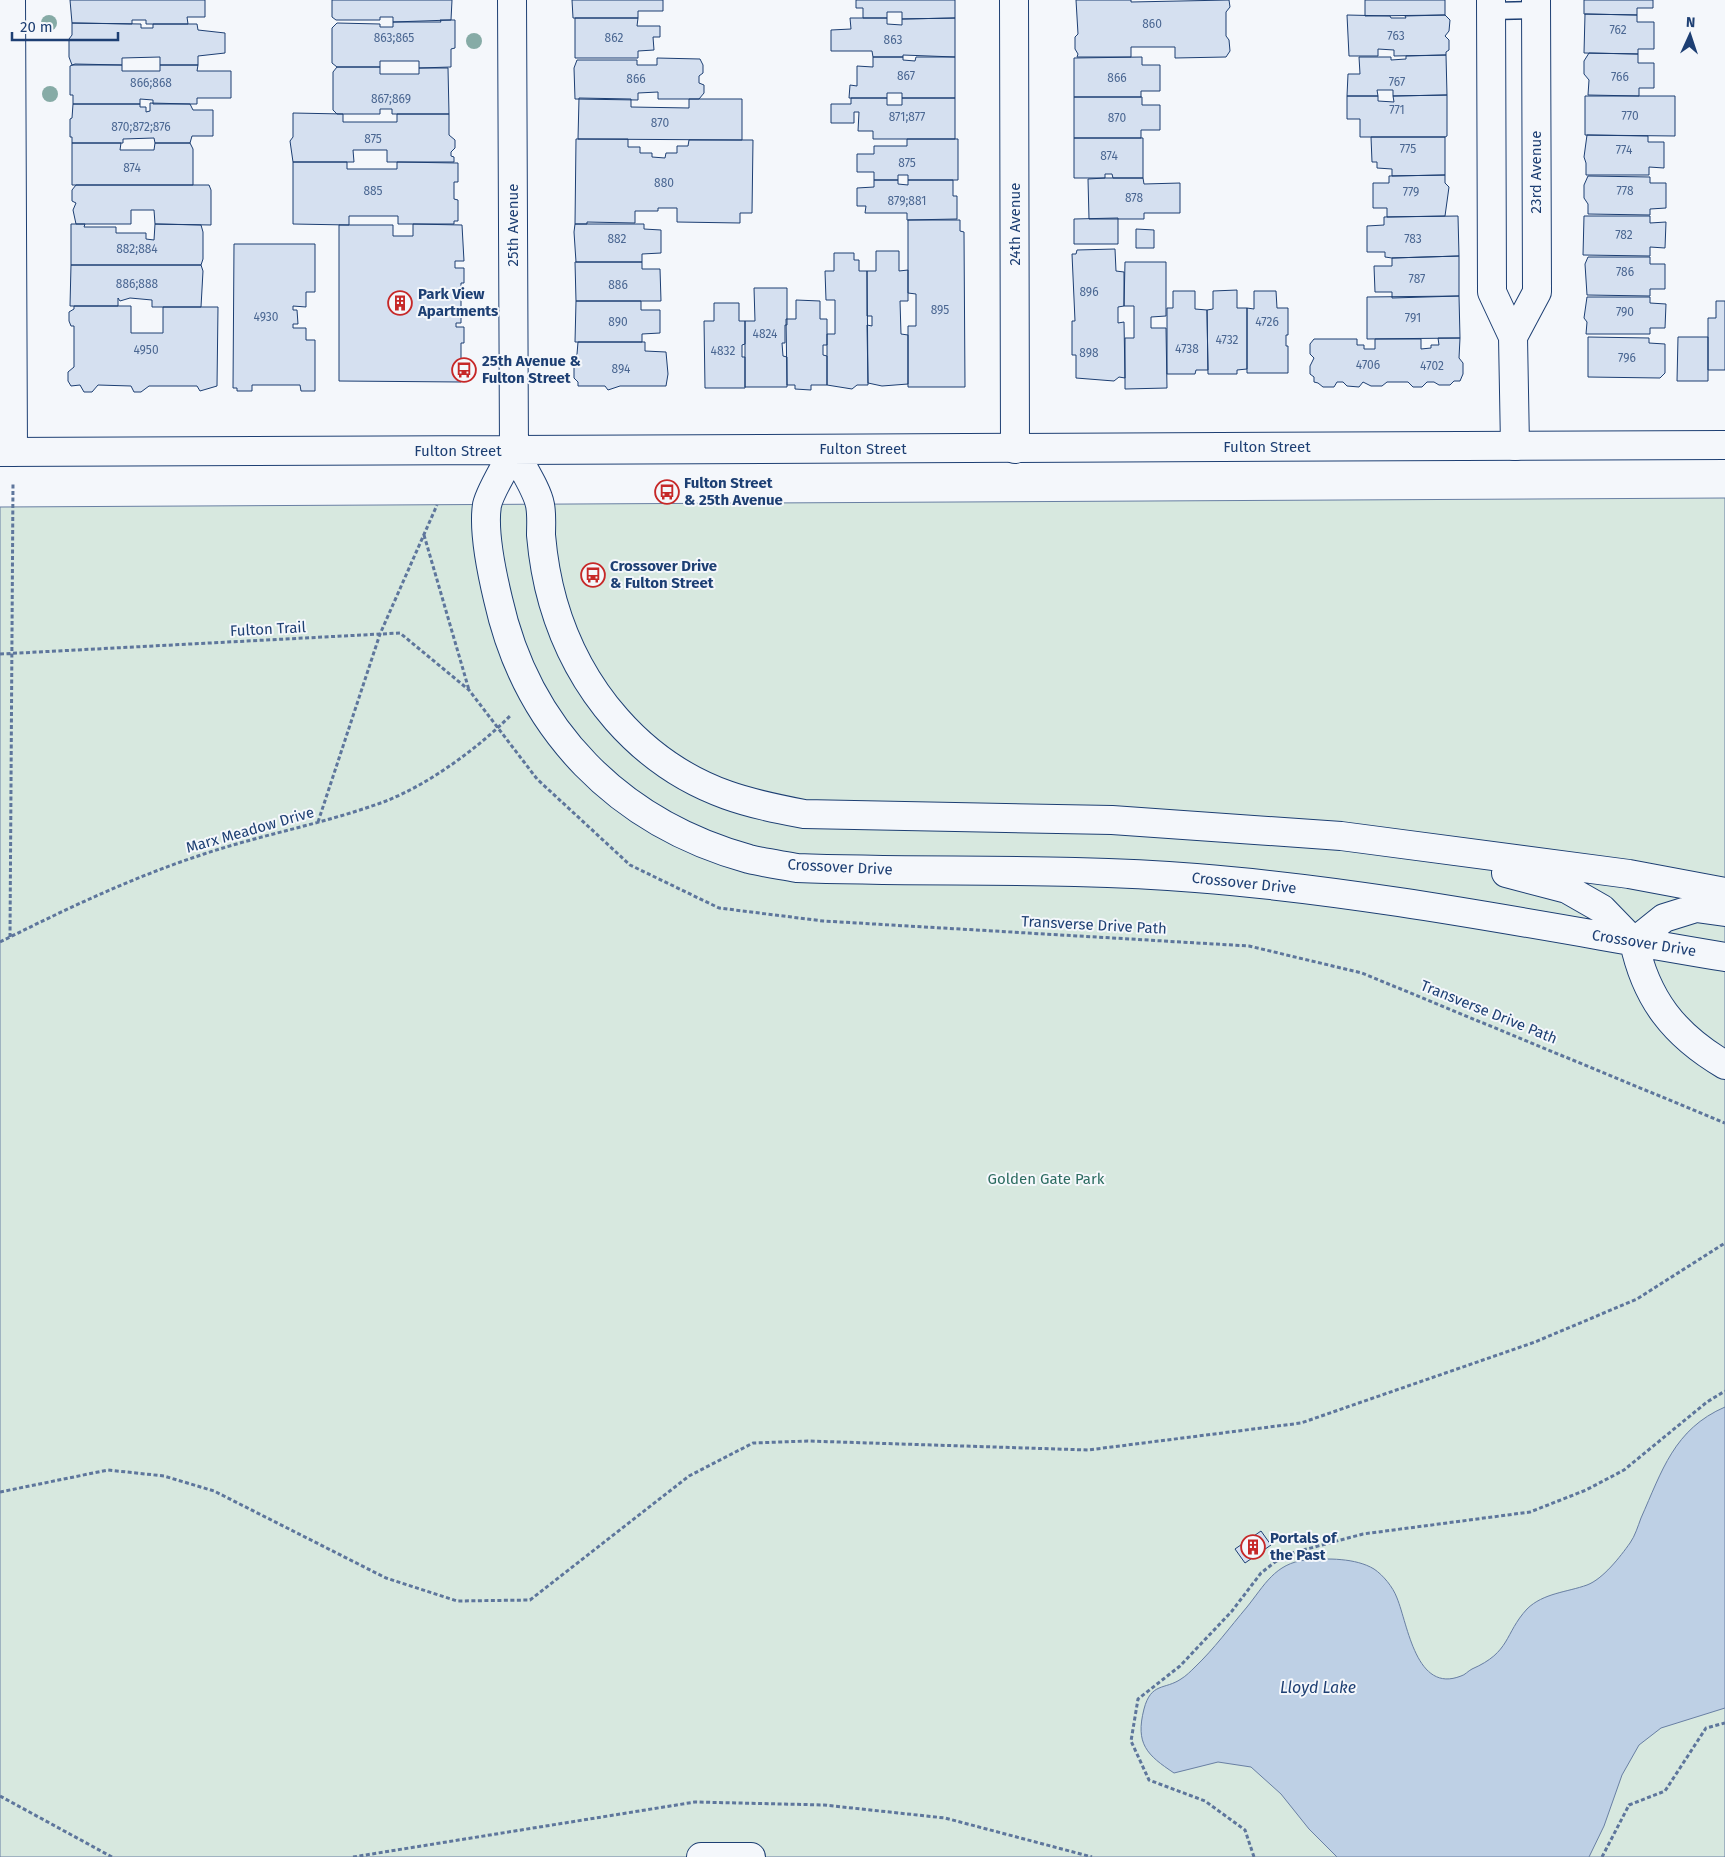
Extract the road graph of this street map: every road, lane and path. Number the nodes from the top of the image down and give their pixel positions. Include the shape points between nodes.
1 (11, 0) edge
2 (512, 0) edge
3 (1014, 0) edge
4 (1491, 5) edge
5 (1536, 5) edge
6 (1513, 338) junction
7 (1725, 445) edge
8 (1515, 446) junction
9 (1015, 449) junction
10 (514, 451) junction
11 (6, 452) edge
12 (437, 505) dead end
13 (424, 534) junction
14 (380, 634) junction
15 (12, 653) junction
16 (0, 654) edge
17 (469, 690) junction
18 (498, 728) junction
19 (318, 822) junction
20 (1341, 836) junction
21 (1725, 892) edge
22 (1725, 912) edge
23 (10, 937) junction
24 (0, 942) edge
25 (1634, 942) junction
26 (1725, 957) edge
27 (1725, 1066) edge
28 (1725, 1123) edge
29 (1725, 1243) edge
30 (1725, 1391) edge
31 (0, 1492) edge
32 (1725, 1723) edge
33 (0, 1796) edge
34 (112, 1857) edge
35 (701, 1857) edge
36 (751, 1857) edge
37 (1254, 1857) edge
38 (1602, 1857) edge

1 - 11 main road
2 - 10 main road, 25th Avenue
3 - 9 main road, 24th Avenue
4 - 5 lane
4 - 6 main road, 23rd Avenue via 1492,292
5 - 6 main road, 23rd Avenue via 1537,292
6 - 8 main road, 23rd Avenue
7 - 8 main road, Fulton Street
8 - 9 main road, Fulton Street
9 - 10 main road, Fulton Street
10 - 11 main road, Fulton Street
10 - 20 main road via 540,504 545,565 553,601 579,669 598,698 626,730 657,757 698,782 763,806 804,814 1112,820
10 - 25 main road, Crossover Drive via 487,504 488,539 501,614 532,695 555,730 588,768 625,800 663,824 706,844 750,859 797,868 1109,873 1262,884
11 - 15 path
12 - 13 path
13 - 14 path
13 - 17 path
14 - 15 path, Fulton Trail
14 - 17 path, Fulton Trail via 400,633
14 - 19 path
15 - 16 path, Fulton Trail
15 - 23 path
17 - 18 path, Fulton Trail
18 - 19 path, Marx Meadow Drive via 442,770 387,800
18 - 28 path, Transverse Drive Path via 537,779 630,865 719,908 823,921 1249,946 1362,973
19 - 23 path, Marx Meadow Drive via 206,853 148,874
20 - 21 main road via 1629,874
20 - 25 main road via 1397,855 1517,875 1567,889 1602,909
22 - 25 main road via 1696,908 1664,918
23 - 24 path, Marx Meadow Drive
25 - 26 main road, Crossover Drive
25 - 27 main road via 1640,971 1665,1015 1686,1037
29 - 31 path via 1637,1299 1536,1342 1301,1423 1088,1450 808,1441 753,1443 689,1476 530,1600 457,1601 386,1578 214,1491 164,1476 108,1470
30 - 37 path via 1624,1470 1586,1490 1530,1512 1363,1534 1292,1553 1261,1573 1232,1611 1180,1666 1138,1699 1131,1742 1149,1780 1205,1801 1245,1830
32 - 38 path via 1706,1728 1665,1791 1630,1805
33 - 34 path
35 - 36 main road

